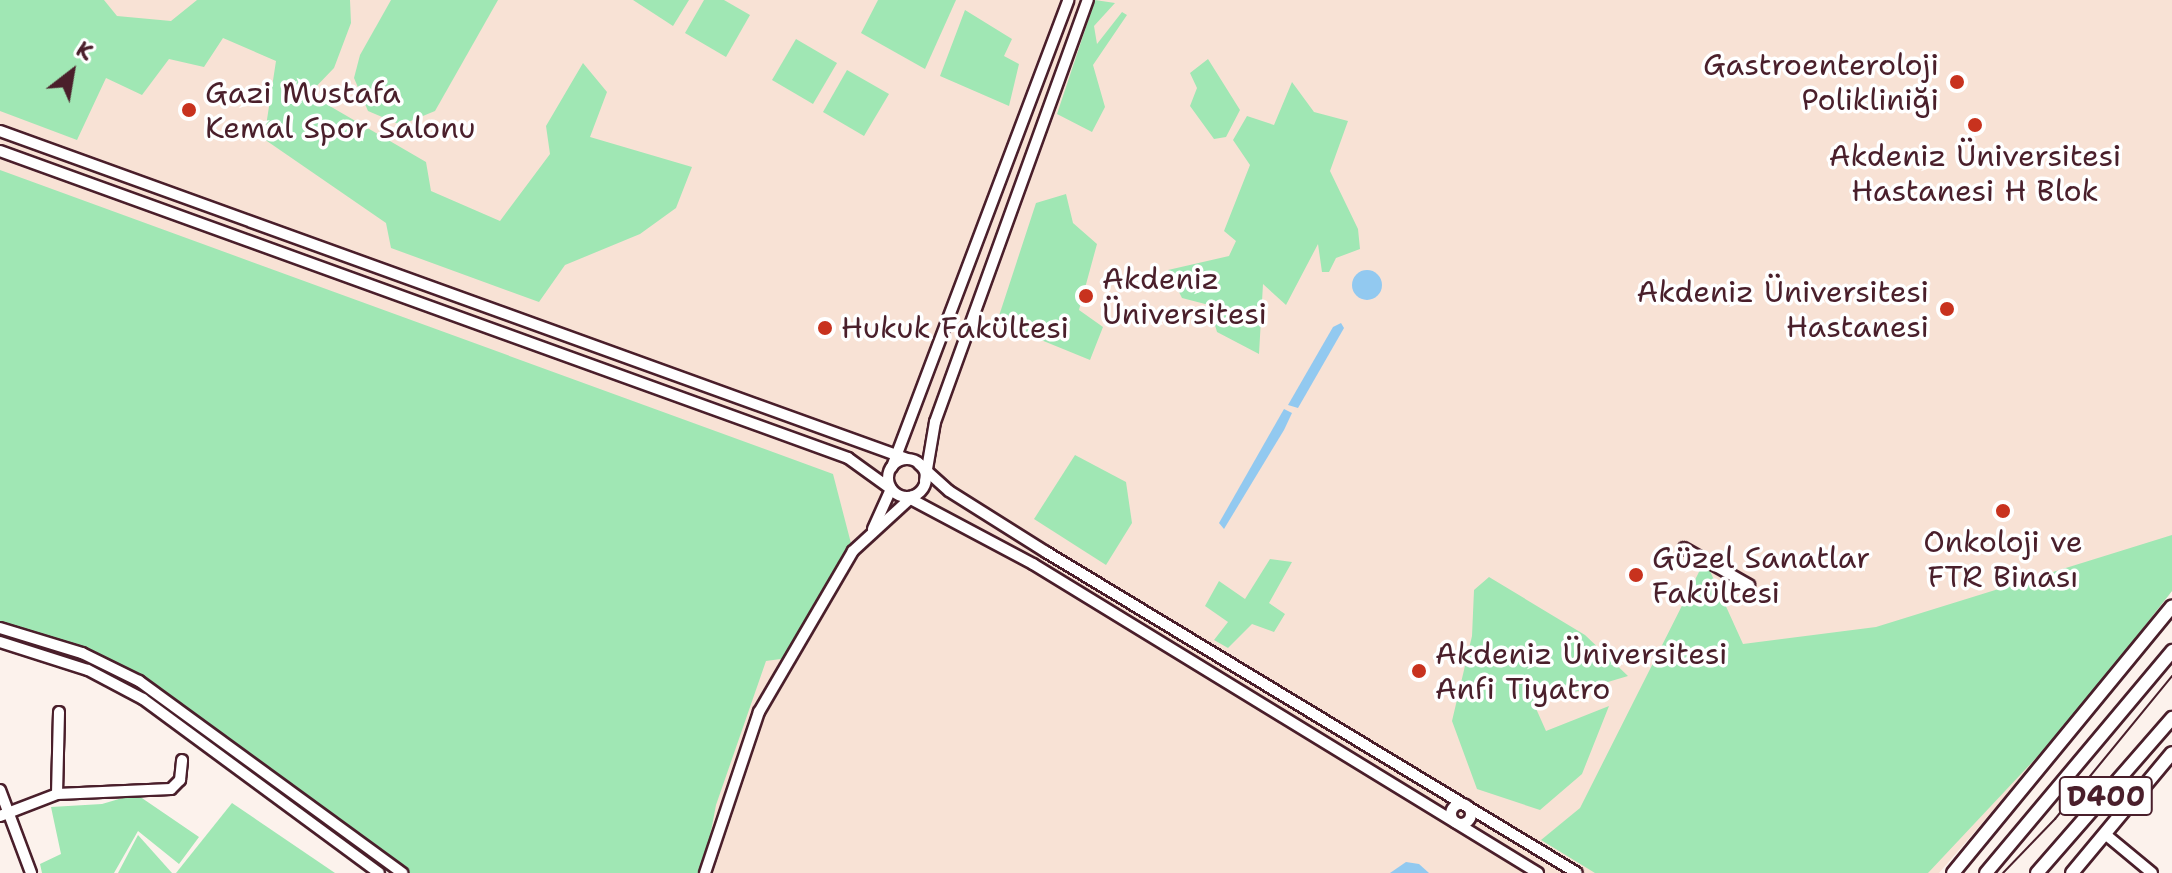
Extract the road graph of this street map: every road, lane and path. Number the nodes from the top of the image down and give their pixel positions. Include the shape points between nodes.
1 (1068, 0) edge
2 (1088, 0) edge
3 (0, 131) edge
4 (0, 151) edge
5 (899, 461) junction
6 (924, 472) junction
7 (891, 489) junction
8 (910, 497) junction
9 (873, 529) junction
10 (1684, 548) dead end
11 (1749, 585) dead end
12 (2172, 606) edge
13 (2172, 619) edge
14 (0, 628) edge
15 (2149, 635) junction
16 (0, 642) edge
17 (2172, 651) edge
18 (59, 712) dead end
19 (2172, 718) edge
20 (2172, 753) edge
21 (182, 760) dead end
22 (0, 790) edge
23 (57, 794) junction
24 (1466, 805) junction
25 (5, 815) edge
26 (1456, 823) junction
27 (2105, 834) junction
28 (375, 872) edge
29 (31, 873) edge
30 (402, 873) edge
31 (705, 873) edge
32 (1538, 873) edge
33 (1577, 873) edge
34 (1953, 873) edge
35 (1986, 873) edge
36 (2037, 873) edge
37 (2072, 873) edge
38 (2152, 873) edge

1 - 5 street
2 - 6 street via 935,422
3 - 5 street
4 - 7 street via 848,458
5 - 6 street
5 - 7 street
6 - 8 street
6 - 24 street via 1046,552
7 - 8 street
7 - 9 street
8 - 9 street
8 - 26 street via 1033,564
9 - 31 street via 853,551 759,712
10 - 11 street
12 - 15 main road
13 - 15 main road
14 - 30 street via 82,653 139,681
15 - 34 main road
16 - 28 street via 88,670 143,699
17 - 35 main road
18 - 23 street
19 - 36 main road, D400
20 - 27 main road
21 - 23 street via 180,780 171,789
22 - 25 street
23 - 25 street
24 - 26 street via 1470,819
24 - 33 street
25 - 29 street
26 - 32 street
27 - 37 main road
27 - 38 street

